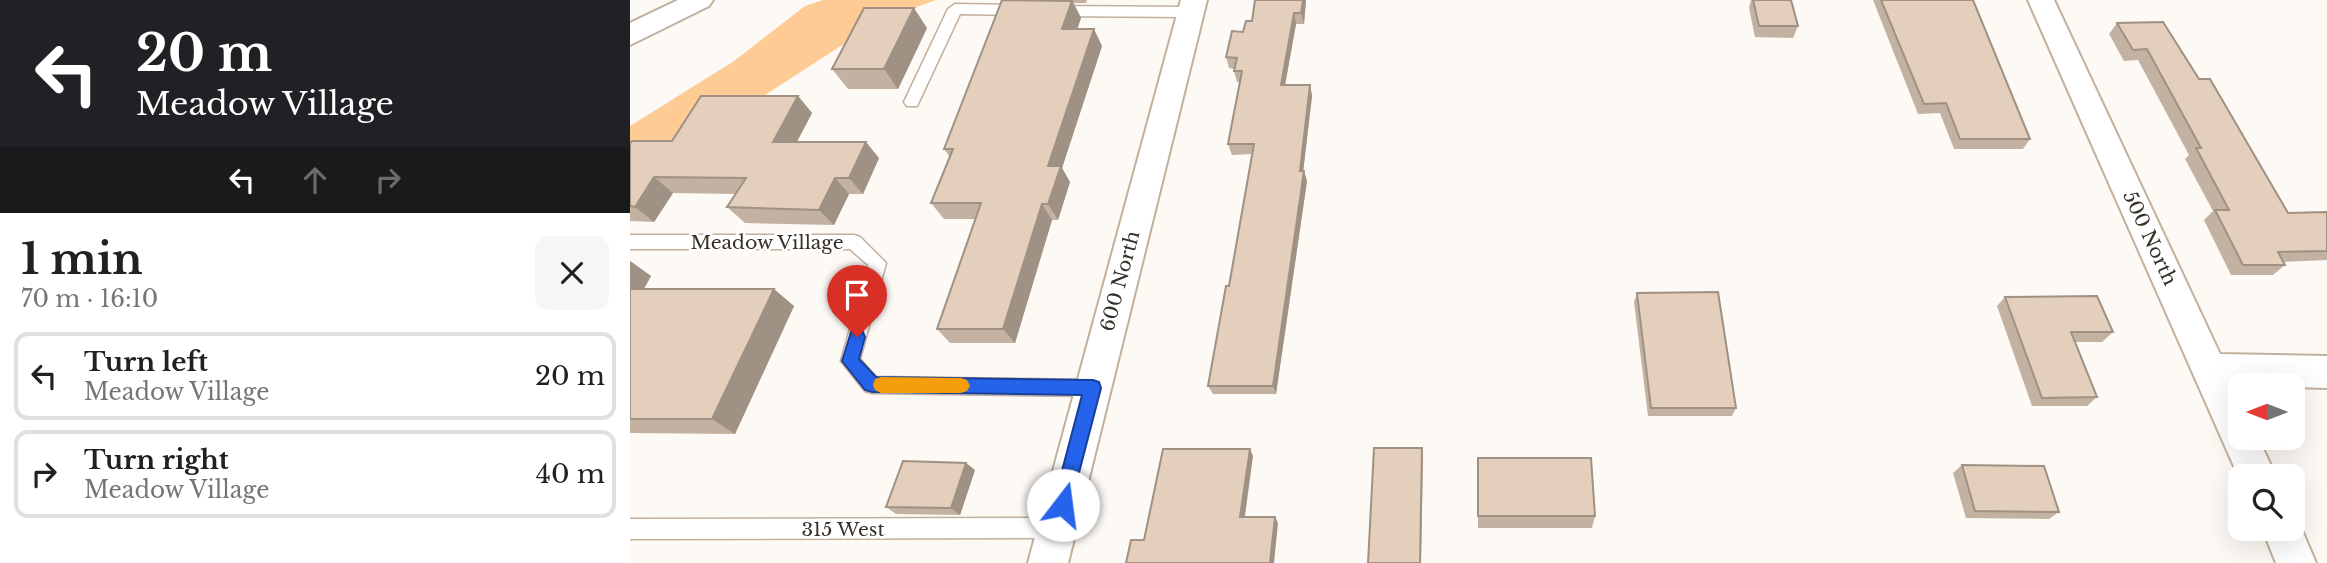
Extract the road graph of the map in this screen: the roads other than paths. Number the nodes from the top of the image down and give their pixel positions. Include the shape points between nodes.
1 (700, 0) edge
2 (2041, 0) edge
3 (1192, 6) edge
4 (630, 35) edge
5 (912, 102) dead end
6 (630, 242) edge
7 (2211, 370) junction
8 (2327, 372) edge
9 (1093, 388) junction
10 (2252, 464) edge
11 (1056, 528) junction
12 (630, 529) edge
13 (2287, 541) edge
14 (1048, 563) edge
15 (2296, 563) edge

1 - 4 street
2 - 7 street, 500 North
3 - 5 lane via 955,9
3 - 9 street, 600 North
6 - 9 lane, Meadow Village via 854,242 877,263 850,361 872,385
7 - 8 street
7 - 10 street, 500 North
9 - 11 street, 600 North
11 - 12 lane, 315 West
11 - 14 street, 600 North
13 - 15 street

